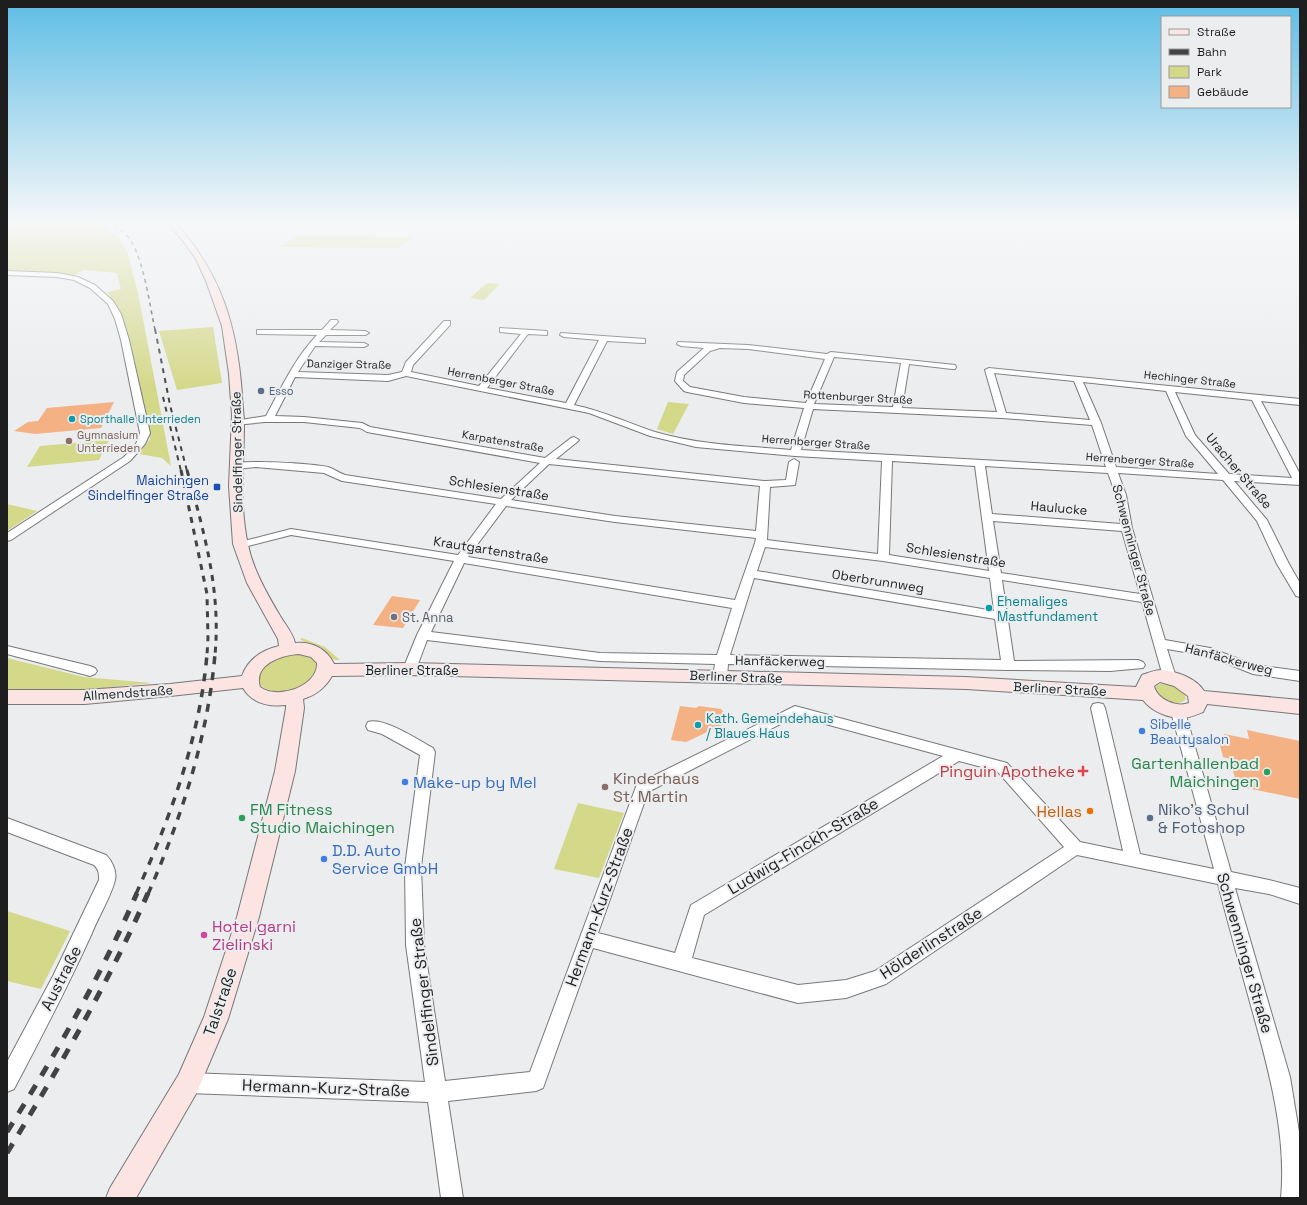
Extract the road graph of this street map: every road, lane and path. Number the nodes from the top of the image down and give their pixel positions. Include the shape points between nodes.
1 (65, 277) edge
2 (210, 277) edge
3 (334, 322) dead end
4 (447, 323) dead end
5 (503, 330) dead end
6 (260, 332) dead end
7 (324, 332) junction
8 (365, 333) dead end
9 (525, 333) junction
10 (544, 333) dead end
11 (564, 335) dead end
12 (604, 338) junction
13 (642, 341) dead end
14 (313, 344) junction
15 (681, 344) dead end
16 (364, 346) dead end
17 (720, 346) junction
18 (830, 355) junction
19 (905, 361) junction
20 (952, 367) dead end
21 (292, 374) junction
22 (406, 374) junction
23 (1077, 379) junction
24 (1169, 388) junction
25 (481, 389) junction
26 (1255, 397) junction
27 (1300, 402) edge
28 (809, 406) junction
29 (569, 407) junction
30 (897, 411) junction
31 (1002, 415) junction
32 (268, 419) junction
33 (238, 423) junction
34 (1096, 423) junction
35 (574, 440) dead end
36 (794, 458) junction
37 (887, 458) junction
38 (547, 462) junction
39 (980, 463) junction
40 (235, 466) junction
41 (1112, 470) junction
42 (1225, 478) junction
43 (1299, 482) edge
44 (765, 484) junction
45 (503, 502) junction
46 (988, 516) junction
47 (1128, 528) junction
48 (7, 538) edge
49 (761, 539) junction
50 (240, 545) junction
51 (883, 558) junction
52 (460, 560) junction
53 (750, 574) junction
54 (996, 575) junction
55 (1300, 593) edge
56 (1146, 599) junction
57 (739, 605) junction
58 (1001, 616) junction
59 (423, 635) junction
60 (1158, 643) junction
61 (288, 649) junction
62 (7, 650) edge
63 (1008, 665) junction
64 (1138, 665) dead end
65 (721, 668) junction
66 (410, 669) junction
67 (325, 670) junction
68 (90, 671) dead end
69 (1300, 676) edge
70 (1169, 677) junction
71 (249, 681) junction
72 (1146, 694) junction
73 (294, 696) junction
74 (1198, 697) junction
75 (10, 700) edge
76 (1300, 707) edge
77 (1098, 708) dead end
78 (1178, 712) junction
79 (373, 726) dead end
80 (957, 754) junction
81 (7, 825) edge
82 (1075, 848) junction
83 (1133, 860) junction
84 (1224, 878) junction
85 (1300, 896) edge
86 (588, 939) junction
87 (681, 963) junction
88 (7, 1082) edge
89 (188, 1083) junction
90 (436, 1092) junction
91 (120, 1198) edge
92 (452, 1198) edge
93 (1292, 1198) edge

1 - 48 street via 91,285 101,292 112,306 132,365 145,433 138,448 127,459
2 - 33 main road, Sindelfinger Straße via 222,306 235,372
3 - 7 street, Danziger Straße
4 - 22 street via 409,364
5 - 9 street
6 - 7 street
7 - 8 street
7 - 14 street, Danziger Straße
9 - 10 street
9 - 25 street
11 - 12 street
12 - 13 street
12 - 29 street
14 - 16 street, Danziger Straße
14 - 21 street, Danziger Straße
15 - 17 street, Rottenburger Straße
17 - 18 street, Rottenburger Straße
17 - 28 street, Rottenburger Straße via 707,349 680,374 679,381 687,389 744,400
18 - 19 street, Rottenburger Straße
18 - 28 street
19 - 20 street, Rottenburger Straße
19 - 30 street
21 - 22 street, Danziger Straße via 388,378
21 - 32 street, Danziger Straße
22 - 25 street, Herrenberger Straße
23 - 24 street, Hechinger Straße
23 - 31 street, Hechinger Straße via 989,370
23 - 34 street, Schwenninger Straße
24 - 26 street, Hechinger Straße
24 - 42 street, Uracher Straße via 1191,436
25 - 29 street, Herrenberger Straße
26 - 27 street, Hechinger Straße
26 - 43 street
28 - 30 street, Rottenburger Straße
28 - 36 street
29 - 36 street, Herrenberger Straße via 613,418 653,434 696,444
30 - 31 street, Rottenburger Straße
31 - 34 street, Rottenburger Straße
32 - 33 street, Karpatenstraße
32 - 38 street, Karpatenstraße via 297,418 362,426
33 - 40 main road, Sindelfinger Straße
34 - 41 street, Schwenninger Straße
35 - 38 street
36 - 37 street, Herrenberger Straße
36 - 44 street via 791,483
37 - 39 street, Herrenberger Straße
37 - 51 street
38 - 44 street, Karpatenstraße
38 - 45 street
39 - 41 street, Herrenberger Straße
39 - 46 street
40 - 45 street, Schlesienstraße via 256,464 326,470 342,478
40 - 50 main road, Sindelfinger Straße
41 - 42 street, Herrenberger Straße
41 - 47 street, Schwenninger Straße via 1121,495
42 - 43 street, Herrenberger Straße
42 - 55 street, Uracher Straße via 1262,520
44 - 49 street
45 - 49 street, Schlesienstraße
45 - 52 street
46 - 47 street, Haulucke
46 - 54 street
47 - 56 street, Schwenninger Straße
49 - 51 street, Schlesienstraße
49 - 53 street
50 - 52 street, Krautgartenstraße via 291,532
50 - 61 main road, Sindelfinger Straße via 251,579 286,639
51 - 54 street, Schlesienstraße
52 - 57 street, Krautgartenstraße
52 - 59 street
53 - 57 street
53 - 58 street, Oberbrunnweg
54 - 56 street, Schlesienstraße
54 - 58 street
56 - 60 street, Schwenninger Straße
57 - 65 street
58 - 63 street
59 - 65 street, Hanfäckerweg via 600,657
59 - 66 street
60 - 69 street, Hanfäckerweg via 1210,652 1253,668
60 - 70 street, Schwenninger Straße
61 - 67 main road via 299,648 317,652 326,663
61 - 71 main road via 261,661 254,668
62 - 68 street
63 - 64 street, Hanfäckerweg
63 - 65 street, Hanfäckerweg
65 - 66 main road, Berliner Straße
65 - 72 main road, Berliner Straße
66 - 67 main road, Berliner Straße
67 - 73 main road via 311,688
70 - 72 main road via 1148,679 1144,688
70 - 74 main road via 1187,685
71 - 73 main road via 255,693 263,697 272,699
71 - 75 main road, Allmendstraße via 85,697
72 - 78 main road via 1156,703
73 - 89 main road, Talstraße via 295,708 285,771 248,917 216,1019
74 - 76 main road
74 - 78 main road via 1197,707 1186,712
77 - 83 street
78 - 84 street, Schwenninger Straße
79 - 90 street, Sindelfinger Straße via 387,730 428,752 413,868 415,945
80 - 82 street, Hermann-Kurz-Straße via 1002,767
80 - 86 street, Hermann-Kurz-Straße via 795,711 753,732 642,788
80 - 87 street, Ludwig-Finckh-Straße via 697,910
81 - 88 street, Austraße via 100,860 108,871 85,931
82 - 83 street
82 - 87 street, Hölderlinstraße via 880,978 846,989 798,994
83 - 84 street
84 - 85 street
84 - 93 street, Schwenninger Straße via 1280,1077 1291,1146
86 - 87 street, Hölderlinstraße
86 - 90 street, Hermann-Kurz-Straße via 536,1081
89 - 90 street, Hermann-Kurz-Straße
89 - 91 main road, Talstraße
90 - 92 street, Sindelfinger Straße

